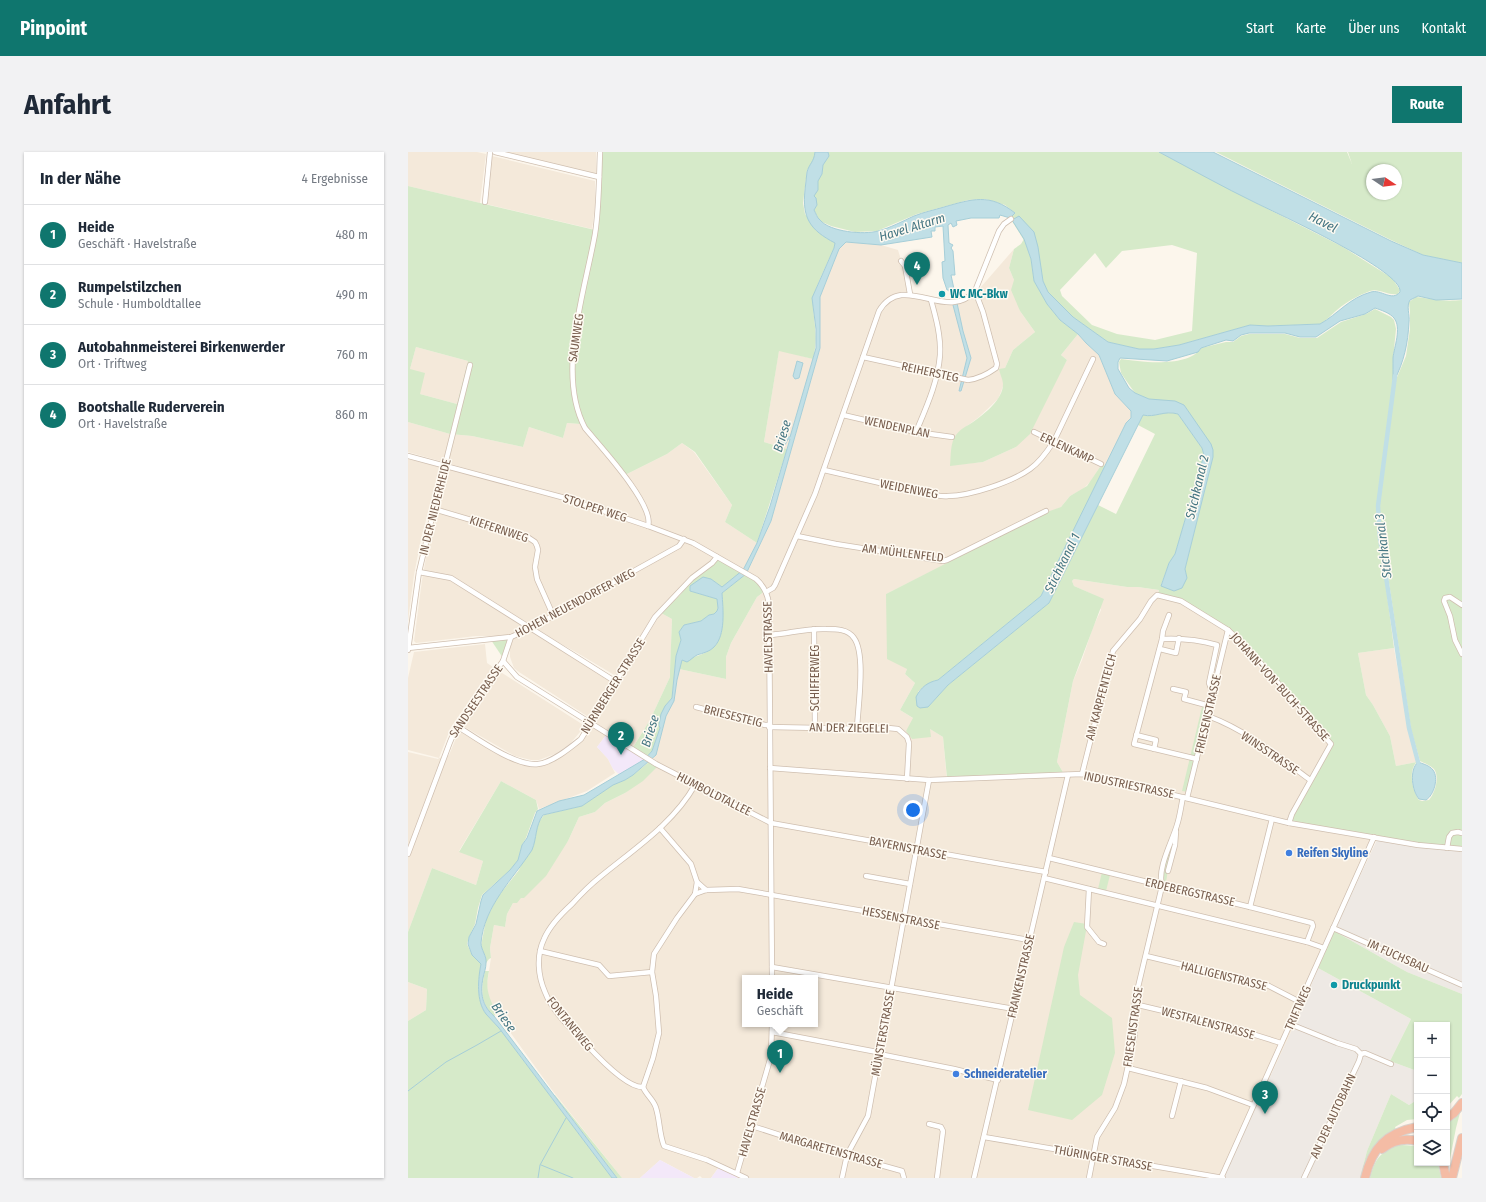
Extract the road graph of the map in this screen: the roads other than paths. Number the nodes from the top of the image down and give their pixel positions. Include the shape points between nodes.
1 (490, 152) edge
2 (495, 152) edge
3 (600, 152) edge
4 (599, 177) junction
5 (485, 202) dead end
6 (1011, 219) dead end
7 (901, 261) dead end
8 (975, 291) junction
9 (910, 294) junction
10 (931, 300) junction
11 (863, 357) junction
12 (1093, 359) dead end
13 (470, 365) dead end
14 (937, 373) junction
15 (842, 415) junction
16 (916, 432) junction
17 (1034, 432) dead end
18 (952, 437) dead end
19 (1054, 441) junction
20 (408, 456) edge
21 (1101, 464) dead end
22 (445, 465) junction
23 (824, 470) junction
24 (434, 509) junction
25 (1046, 511) dead end
26 (648, 526) junction
27 (797, 536) junction
28 (684, 539) junction
29 (717, 557) junction
30 (419, 572) junction
31 (766, 592) junction
32 (1462, 605) edge
33 (553, 615) junction
34 (1169, 615) dead end
35 (531, 628) junction
36 (814, 629) junction
37 (1228, 630) junction
38 (768, 634) junction
39 (511, 637) junction
40 (1179, 638) junction
41 (1162, 639) junction
42 (408, 648) edge
43 (1160, 649) junction
44 (1462, 654) edge
45 (503, 661) junction
46 (616, 682) junction
47 (1173, 689) dead end
48 (1213, 694) junction
49 (1210, 706) junction
50 (696, 707) dead end
51 (1208, 716) junction
52 (590, 724) junction
53 (457, 726) junction
54 (769, 726) junction
55 (815, 727) junction
56 (857, 728) junction
57 (1136, 735) junction
58 (1154, 749) junction
59 (1197, 759) junction
60 (770, 768) junction
61 (1082, 774) junction
62 (1068, 775) junction
63 (907, 779) junction
64 (929, 780) junction
65 (1310, 780) junction
66 (695, 785) junction
67 (1185, 797) junction
68 (1272, 819) junction
69 (1289, 823) junction
70 (771, 824) junction
71 (1177, 825) junction
72 (660, 828) junction
73 (1462, 833) edge
74 (1374, 837) junction
75 (1447, 848) junction
76 (1460, 849) edge
77 (916, 850) junction
78 (408, 854) edge
79 (1049, 858) junction
80 (1168, 870) dead end
81 (1046, 872) junction
82 (866, 876) dead end
83 (1044, 878) junction
84 (697, 882) junction
85 (910, 884) junction
86 (1162, 886) junction
87 (1089, 889) junction
88 (706, 890) junction
89 (695, 894) junction
90 (772, 895) junction
91 (1158, 905) junction
92 (1250, 906) junction
93 (904, 919) junction
94 (1333, 928) junction
95 (1029, 940) junction
96 (1307, 942) junction
97 (1104, 944) dead end
98 (1324, 948) junction
99 (540, 952) junction
100 (1146, 956) junction
101 (772, 967) junction
102 (652, 972) junction
103 (772, 975) edge
104 (1462, 985) edge
105 (892, 987) junction
106 (1300, 1002) junction
107 (1134, 1004) junction
108 (1014, 1009) junction
109 (1290, 1024) junction
110 (772, 1027) edge
111 (772, 1032) junction
112 (1281, 1043) junction
113 (879, 1054) junction
114 (1361, 1054) junction
115 (1391, 1064) dead end
116 (1128, 1068) junction
117 (998, 1080) junction
118 (1181, 1081) junction
119 (642, 1087) junction
120 (1462, 1103) edge
121 (1253, 1105) junction
122 (1172, 1116) dead end
123 (1450, 1116) edge
124 (929, 1124) dead end
125 (752, 1126) junction
126 (1414, 1128) edge
127 (984, 1137) junction
128 (1462, 1138) edge
129 (1414, 1141) edge
130 (847, 1155) junction
131 (1093, 1156) junction
132 (1443, 1166) edge
133 (737, 1173) junction
134 (746, 1178) edge
135 (842, 1178) edge
136 (904, 1178) edge
137 (937, 1178) edge
138 (974, 1178) edge
139 (1090, 1178) edge
140 (1221, 1178) edge
141 (1304, 1178) edge
142 (1366, 1178) edge
143 (1446, 1178) edge
144 (1452, 1178) edge

1 - 5 street
2 - 4 street
3 - 4 street, SAUMWEG
4 - 26 street, SAUMWEG via 595,234 581,296 572,365 574,392 580,420 640,497 649,519
6 - 8 street via 1002,226
7 - 9 street via 905,266
8 - 10 street, HAVELSTRASSE via 968,298 958,301
8 - 14 street, REIHERSTEG via 983,312 996,368 975,379
9 - 10 street, HAVELSTRASSE
9 - 11 street, HAVELSTRASSE via 896,295 883,304 878,311
10 - 14 street via 940,345
11 - 14 street, REIHERSTEG
11 - 15 street, HAVELSTRASSE
12 - 19 street, WEIDENWEG
13 - 22 street, IN DER NIEDERHEIDE
14 - 16 street
15 - 16 street, WENDENPLAN
15 - 23 street, HAVELSTRASSE
16 - 18 street, WENDENPLAN
17 - 19 street, ERLENKAMP
19 - 21 street, ERLENKAMP
19 - 23 street, WEIDENWEG via 1036,465 1020,475 998,485 948,496 916,492
20 - 22 street, STOLPER WEG
22 - 24 street, IN DER NIEDERHEIDE
22 - 26 street, STOLPER WEG via 565,498
23 - 27 street, HAVELSTRASSE
24 - 30 street, IN DER NIEDERHEIDE
24 - 33 street, KIEFERNWEG via 526,536 535,542 538,550 537,579
25 - 27 street, AM MÜHLENFELD via 943,561
26 - 28 street, STOLPER WEG
27 - 31 street, HAVELSTRASSE via 775,586
28 - 29 street, STOLPER WEG
28 - 33 street, HOHEN NEUENDORFER WEG via 680,546
29 - 31 street, STOLPER WEG via 759,582
29 - 46 street, NÜRNBERGER STRASSE via 692,578 655,617
30 - 35 street via 451,578
30 - 42 street, IN DER NIEDERHEIDE
31 - 38 street, HAVELSTRASSE
32 - 44 street via 1450,597 1444,601
33 - 35 street, HOHEN NEUENDORFER WEG
34 - 41 street
35 - 39 street, HOHEN NEUENDORFER WEG
35 - 46 street
36 - 38 street via 787,634
36 - 55 street, SCHIFFERWEG
36 - 56 street via 845,631 856,641 860,661
37 - 48 street, FRIESENSTRASSE
37 - 61 street, AM KARPFENTEICH via 1181,601 1157,595 1113,651
37 - 65 street, JOHANN-VON-BUCH-STRASSE via 1250,651 1331,744
38 - 54 street, HAVELSTRASSE
39 - 42 street, HOHEN NEUENDORFER WEG
39 - 45 street
40 - 41 street
40 - 43 street via 1176,652
40 - 48 street via 1217,645 1208,683
41 - 43 street
43 - 57 street
45 - 52 street via 517,677
45 - 53 street, SANDSEESTRASSE
46 - 52 street, NÜRNBERGER STRASSE
47 - 49 street via 1186,692 1184,699
48 - 49 street, FRIESENSTRASSE
49 - 51 street, FRIESENSTRASSE
50 - 54 street, BRIESESTEIG
51 - 59 street, FRIESENSTRASSE
51 - 65 street, WINSSTRASSE via 1259,742
52 - 53 street, NÜRNBERGER STRASSE via 581,739 568,750 539,764 524,763 511,758
52 - 66 street, HUMBOLDTALLEE
53 - 78 street, SANDSEESTRASSE
54 - 55 street, AN DER ZIEGELEI
54 - 60 street, HAVELSTRASSE
55 - 56 street, AN DER ZIEGELEI
56 - 63 street, AN DER ZIEGELEI via 893,728 903,733 909,743
57 - 58 street via 1156,740
57 - 58 street via 1134,744
58 - 59 street
59 - 67 street, FRIESENSTRASSE
60 - 63 street, INDUSTRIESTRASSE
60 - 70 street, HAVELSTRASSE
61 - 62 street, INDUSTRIESTRASSE
61 - 67 street, INDUSTRIESTRASSE
62 - 64 street, INDUSTRIESTRASSE
62 - 79 street, FRANKENSTRASSE
63 - 64 street, INDUSTRIESTRASSE
64 - 77 street, MÜNSTERSTRASSE
65 - 69 street
66 - 70 street, HUMBOLDTALLEE
66 - 72 street, FONTANEWEG
67 - 68 street, INDUSTRIESTRASSE
67 - 71 street, FRIESENSTRASSE
68 - 69 street, INDUSTRIESTRASSE
68 - 92 street
69 - 74 street, INDUSTRIESTRASSE
70 - 77 street, BAYERNSTRASSE
70 - 90 street, HAVELSTRASSE
71 - 80 street, FRIESENSTRASSE
71 - 86 street, FRIESENSTRASSE via 1160,879
72 - 84 street via 691,864
72 - 99 street, FONTANEWEG via 585,890 554,923 544,938
73 - 75 street via 1452,833
74 - 75 street, INDUSTRIESTRASSE
74 - 94 street, TRIFTWEG
75 - 76 street, INDUSTRIESTRASSE
77 - 81 street, BAYERNSTRASSE
77 - 85 street, MÜNSTERSTRASSE
79 - 81 street, FRANKENSTRASSE
79 - 86 street, ERDEBERGSTRASSE
81 - 83 street, FRANKENSTRASSE
82 - 85 street
83 - 87 street, ERDEBERGSTRASSE
83 - 95 street, FRANKENSTRASSE
84 - 88 street
84 - 89 street
85 - 93 street, MÜNSTERSTRASSE
86 - 91 street, FRIESENSTRASSE
86 - 92 street, ERDEBERGSTRASSE
87 - 91 street, ERDEBERGSTRASSE
87 - 97 street via 1087,927 1099,942
88 - 89 street, HESSENSTRASSE
88 - 90 street, HESSENSTRASSE via 738,890
89 - 102 street via 654,954
90 - 93 street, HESSENSTRASSE
90 - 101 street, HAVELSTRASSE
91 - 96 street, ERDEBERGSTRASSE
91 - 100 street, FRIESENSTRASSE
92 - 96 street, ERDEBERGSTRASSE via 1312,923
93 - 95 street, HESSENSTRASSE
93 - 105 street, MÜNSTERSTRASSE
94 - 98 street, TRIFTWEG
94 - 104 street, IM FUCHSBAU
95 - 108 street, FRANKENSTRASSE
96 - 98 street, ERDEBERGSTRASSE
98 - 106 street, TRIFTWEG
99 - 102 street via 599,965 609,976
99 - 119 street, FONTANEWEG via 540,978 545,993 555,1009 605,1064 635,1087
100 - 106 street, HALLIGENSTRASSE via 1267,985
100 - 107 street, FRIESENSTRASSE
101 - 103 street, HAVELSTRASSE
101 - 105 street
102 - 119 street via 659,1033
105 - 108 street
105 - 113 street, MÜNSTERSTRASSE
106 - 109 street, TRIFTWEG
107 - 112 street, WESTFALENSTRASSE via 1223,1025
107 - 116 street, FRIESENSTRASSE via 1135,1034
108 - 117 street, FRANKENSTRASSE
109 - 112 street, TRIFTWEG
109 - 114 street via 1356,1049
110 - 111 street, HAVELSTRASSE
111 - 113 street
111 - 125 street, HAVELSTRASSE via 771,1056
112 - 121 street, TRIFTWEG
113 - 117 street
113 - 130 street, MÜNSTERSTRASSE via 868,1116
114 - 115 street via 1365,1053
114 - 141 street, AN DER AUTOBAHN
116 - 118 street
116 - 131 street, FRIESENSTRASSE via 1115,1108 1097,1137
117 - 127 street, FRANKENSTRASSE
118 - 121 street
118 - 122 street
119 - 133 street via 656,1107 664,1146
120 - 123 highway
121 - 140 street, TRIFTWEG
124 - 137 street via 941,1127 943,1131
125 - 130 street, MARGARETENSTRASSE
125 - 133 street, HAVELSTRASSE
126 - 142 highway via 1396,1133 1383,1143 1372,1157
127 - 131 street, THÜRINGER STRASSE
127 - 138 street, FRANKENSTRASSE
128 - 144 highway
129 - 142 highway via 1401,1140 1386,1146 1375,1157
130 - 135 street, MÜNSTERSTRASSE
130 - 136 street, MARGARETENSTRASSE via 902,1171
131 - 139 street, FRIESENSTRASSE
131 - 140 street, THÜRINGER STRASSE
132 - 143 highway
133 - 134 street

